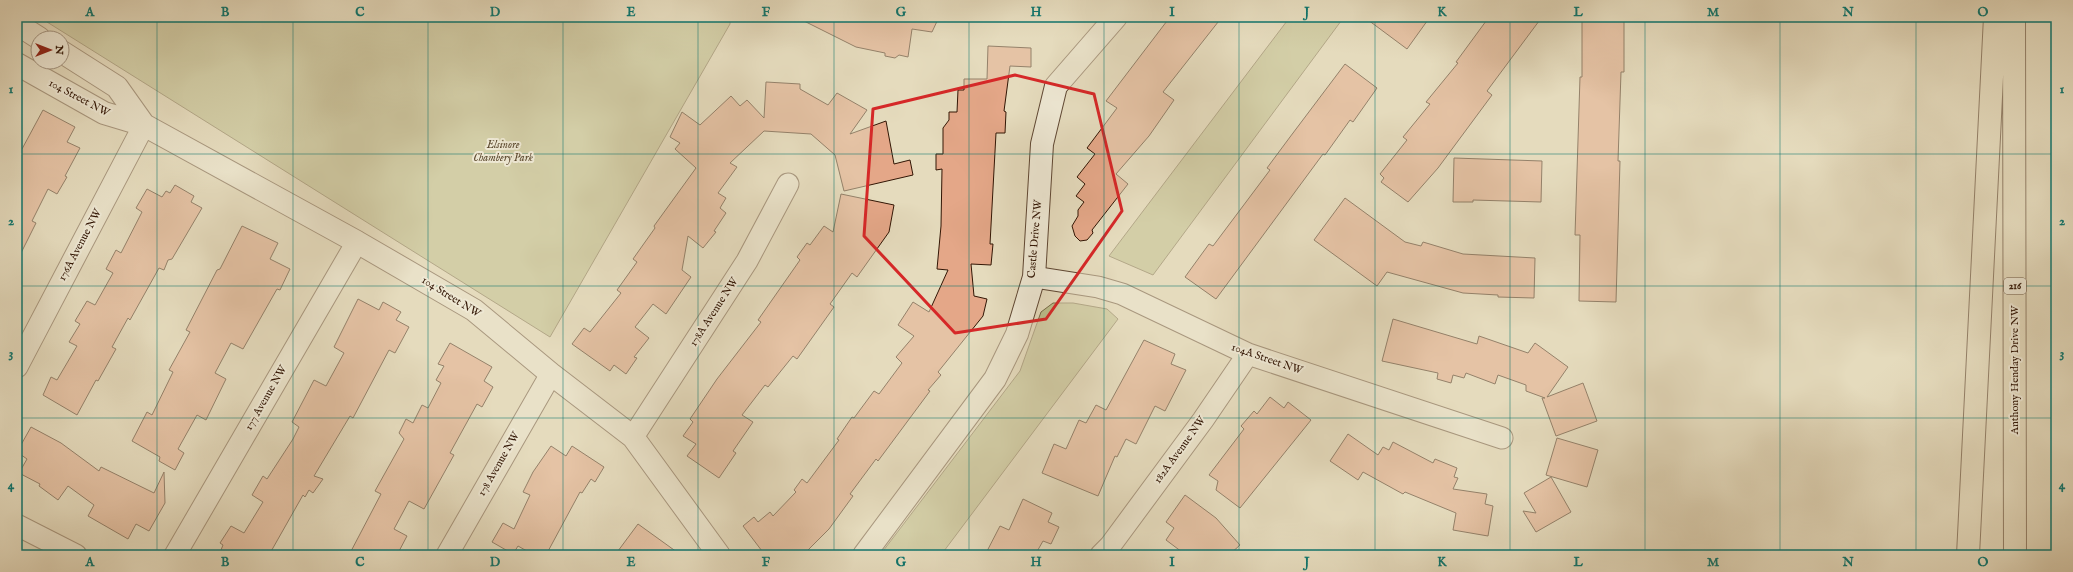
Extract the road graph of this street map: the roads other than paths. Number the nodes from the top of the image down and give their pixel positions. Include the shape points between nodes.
1 (1116, 17) edge
2 (1995, 17) edge
3 (2014, 17) edge
4 (70, 57) edge
5 (17, 64) edge
6 (144, 125) junction
7 (788, 184) dead end
8 (357, 242) junction
9 (1034, 277) junction
10 (1248, 354) junction
11 (17, 367) edge
12 (551, 374) junction
13 (633, 437) junction
14 (1502, 438) dead end
15 (17, 525) edge
16 (1111, 552) edge
17 (76, 555) edge
18 (175, 555) edge
19 (447, 555) edge
20 (719, 555) edge
21 (864, 555) edge
22 (1968, 555) edge
23 (2015, 555) edge

1 - 9 street, Castle Drive NW via 1056,86 1042,144
2 - 22 highway
3 - 23 highway, Anthony Henday Drive NW / 216
4 - 6 street, 104 Street NW via 117,87
5 - 6 street, 104 Street NW via 104,113
6 - 8 street, 104 Street NW
6 - 11 street, 176A Avenue NW
7 - 13 street, 178A Avenue NW via 747,261
8 - 12 street, 104 Street NW via 474,310
8 - 18 street, 177 Avenue NW
9 - 10 street, 104A Street NW via 1098,287 1122,294
9 - 21 street, Castle Drive NW via 1017,334 995,379
10 - 14 street, 104A Street NW
10 - 16 street, 182A Avenue NW
12 - 13 street, 104 Street NW
12 - 19 street, 178 Avenue NW
13 - 20 street, 104 Street NW
15 - 17 street

